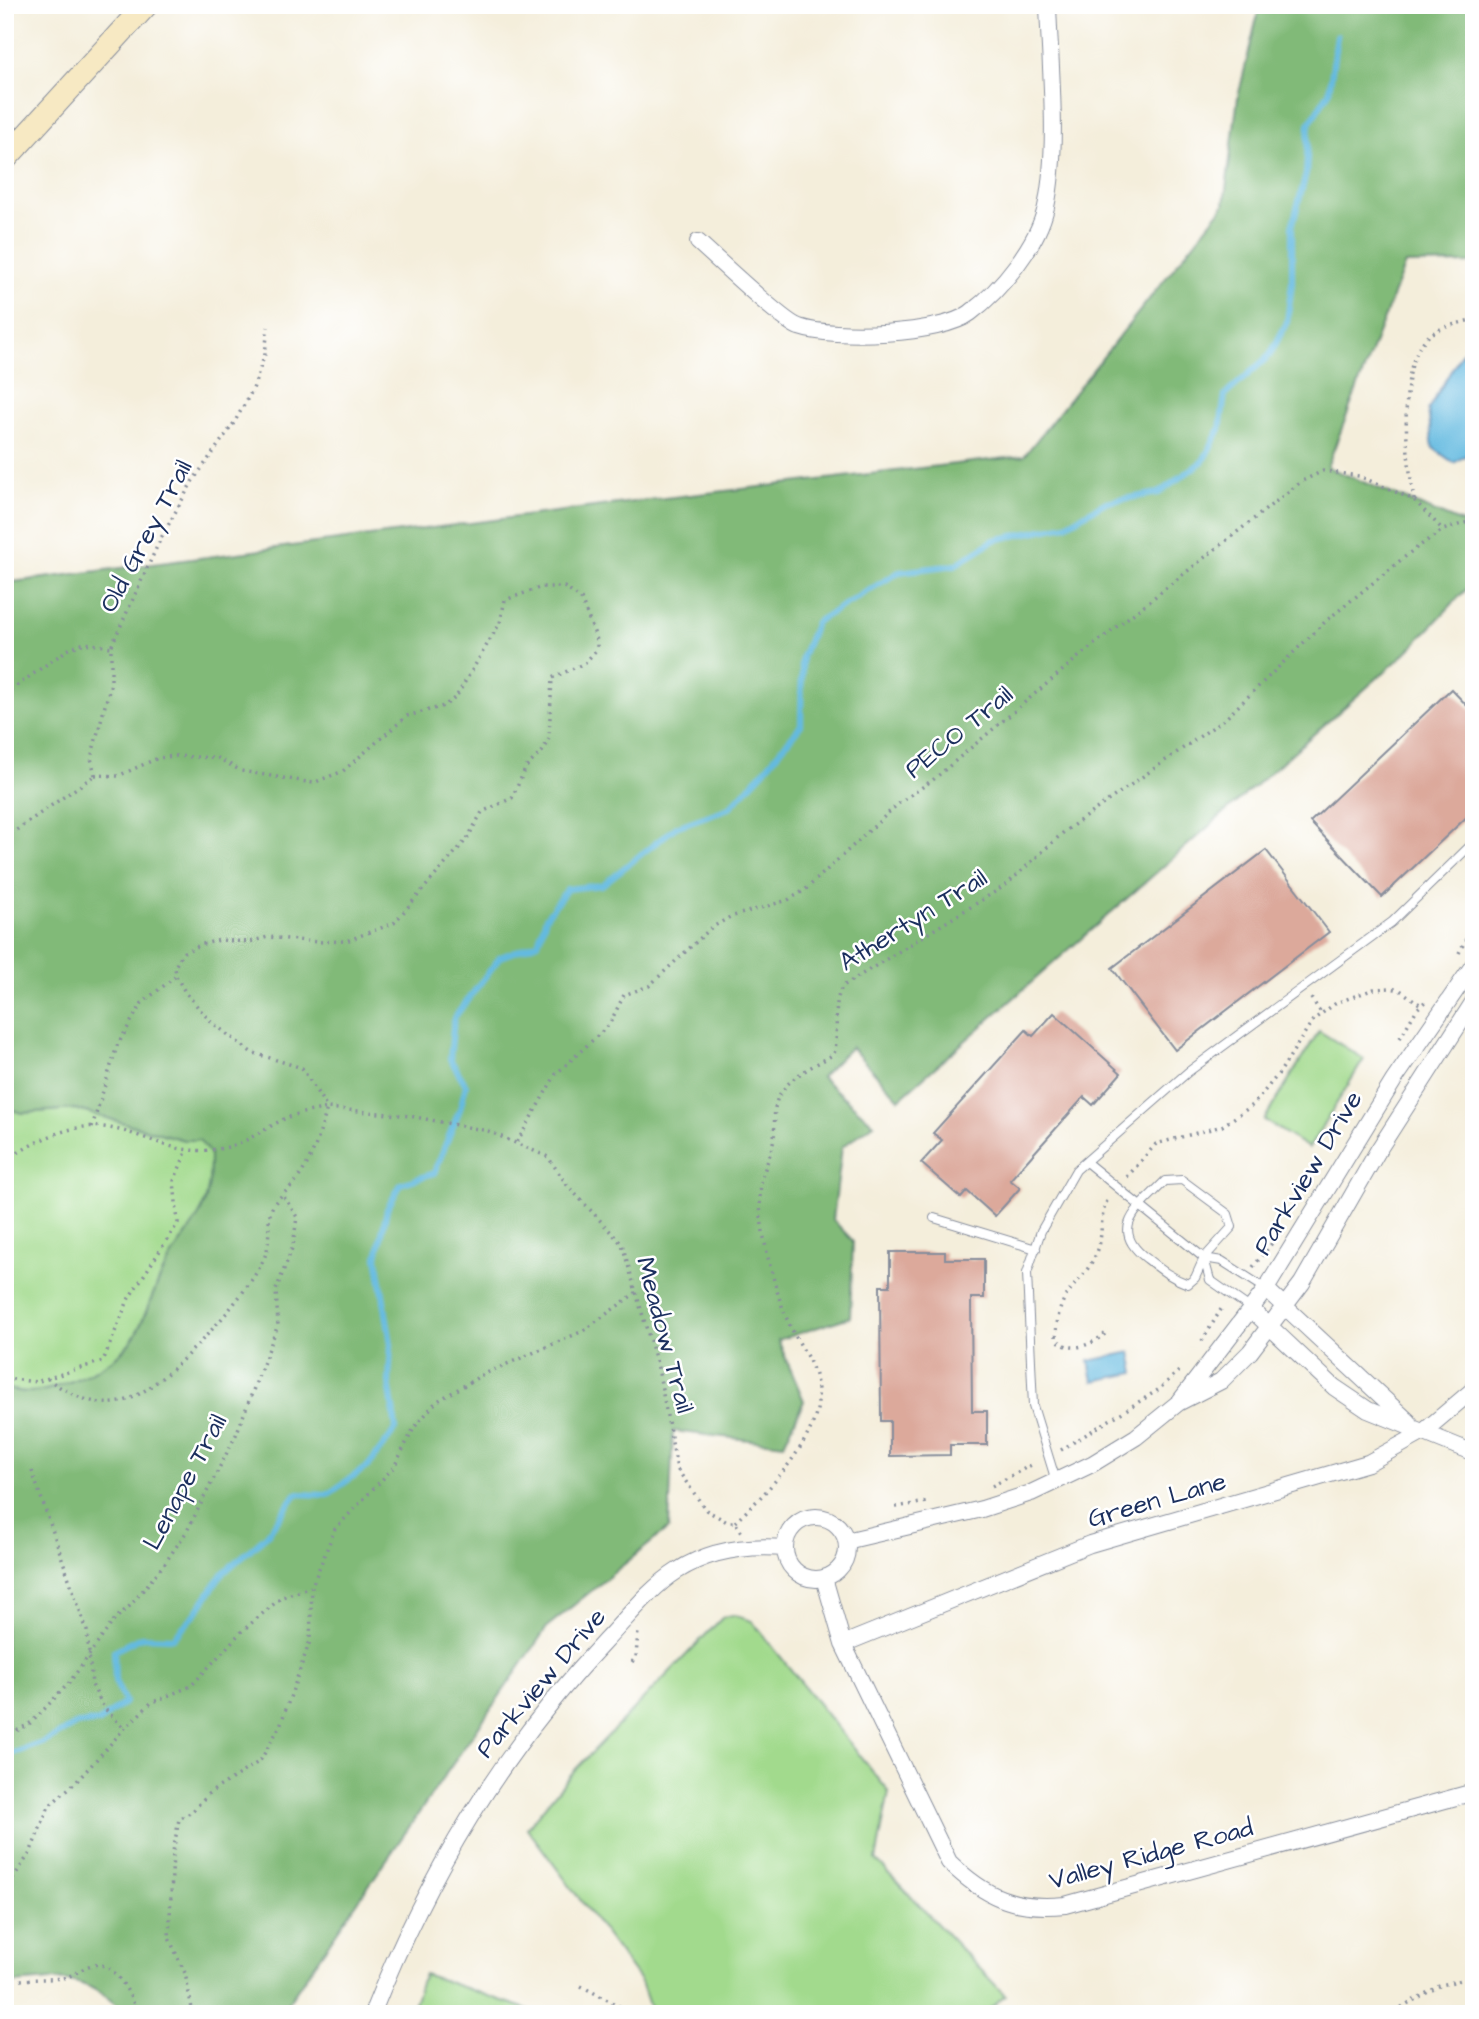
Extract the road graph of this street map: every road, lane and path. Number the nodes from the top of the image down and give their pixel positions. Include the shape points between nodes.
1 (146, 5) edge
2 (1048, 5) edge
3 (5, 159) edge
4 (698, 242) dead end
5 (1474, 319) edge
6 (268, 327) dead end
7 (1414, 500) junction
8 (1474, 520) edge
9 (1443, 530) junction
10 (111, 647) junction
11 (5, 694) edge
12 (95, 775) junction
13 (5, 838) edge
14 (1474, 842) edge
15 (1474, 964) edge
16 (176, 976) junction
17 (1304, 987) junction
18 (1474, 1001) edge
19 (1421, 1005) dead end
20 (1322, 1014) junction
21 (327, 1108) junction
22 (92, 1127) junction
23 (517, 1142) junction
24 (187, 1150) junction
25 (5, 1155) edge
26 (13, 1156) junction
27 (1086, 1162) junction
28 (5, 1163) edge
29 (1123, 1182) dead end
30 (283, 1195) junction
31 (1108, 1199) dead end
32 (1139, 1208) junction
33 (934, 1218) dead end
34 (1036, 1249) junction
35 (1204, 1258) junction
36 (1266, 1289) junction
37 (637, 1292) junction
38 (1224, 1304) dead end
39 (1284, 1306) junction
40 (1250, 1308) junction
41 (1270, 1325) junction
42 (1105, 1334) dead end
43 (1201, 1343) dead end
44 (1182, 1368) dead end
45 (5, 1378) edge
46 (48, 1379) junction
47 (11, 1381) junction
48 (1474, 1389) edge
49 (5, 1394) edge
50 (1178, 1403) junction
51 (1422, 1433) junction
52 (1061, 1450) dead end
53 (1474, 1453) edge
54 (1033, 1464) dead end
55 (32, 1471) dead end
56 (1056, 1481) junction
57 (985, 1489) dead end
58 (939, 1501) dead end
59 (896, 1507) dead end
60 (735, 1522) junction
61 (743, 1535) dead end
62 (846, 1541) junction
63 (785, 1548) junction
64 (824, 1578) junction
65 (312, 1587) junction
66 (638, 1630) dead end
67 (843, 1644) junction
68 (91, 1652) junction
69 (632, 1662) dead end
70 (124, 1729) junction
71 (5, 1738) edge
72 (1474, 1792) edge
73 (5, 1890) edge
74 (1474, 1977) edge
75 (6, 1979) edge
76 (581, 1986) dead end
77 (5, 1996) edge
78 (138, 2014) edge
79 (193, 2014) edge
80 (372, 2014) edge
81 (634, 2014) edge
82 (1389, 2014) edge

1 - 3 main road
2 - 4 street via 1052,129 1046,208 1019,264 969,314 906,333 841,333 797,327
5 - 7 path via 1431,334 1419,348 1406,427
6 - 10 path, Old Grey Trail via 253,389 160,540
7 - 9 path, PECO Trail
7 - 23 path, PECO Trail via 1337,471 1323,471 1302,481 898,804 805,890 711,928 649,986 624,995 609,1025 556,1074
8 - 9 path
9 - 60 path, Athertyn Trail via 1326,621 1226,718 1065,831 1006,885 838,993 834,1054 796,1076 775,1104 774,1135 760,1206 785,1315 815,1369 817,1414 789,1463
10 - 11 path via 84,643 67,650
10 - 12 path, Old Grey Trail via 111,683 91,758
12 - 13 path
12 - 16 path via 118,776 174,756 218,758 241,771 313,783 343,771 407,716 444,706 456,697 500,623 505,600 542,587 564,587 581,599 597,640 595,653 585,663 552,678 549,738 542,752 526,767 512,798 482,812 467,839 394,923 346,941 268,937 203,944 184,952 174,967
14 - 17 lane via 1392,922
15 - 36 street, Parkview Drive via 1394,1080
16 - 21 path via 210,1021 251,1052 302,1068
16 - 22 path via 142,1003 117,1046
17 - 20 path
17 - 27 lane via 1188,1072
18 - 39 street, Parkview Drive via 1414,1090 1324,1248
19 - 20 path via 1390,988 1353,996
20 - 29 path via 1313,1020 1254,1105 1222,1126 1156,1144
21 - 23 path, Meadow Trail via 410,1116 488,1131
21 - 24 path, Meadow Trail via 290,1116 229,1147
21 - 30 path via 311,1159
22 - 24 path, Meadow Trail
22 - 26 path via 31,1144
23 - 37 path, Meadow Trail via 548,1157 567,1185 622,1244
24 - 46 path via 174,1181 178,1223 130,1298 103,1361
25 - 26 path
26 - 28 path
27 - 32 lane
27 - 34 lane via 1076,1170 1041,1231
30 - 46 path via 273,1206 266,1256 239,1296 214,1328 144,1391 126,1401 105,1403 66,1392
30 - 68 path, Lenape Trail via 297,1217 293,1246 276,1290 278,1325 236,1435 187,1531
31 - 42 path via 1102,1211 1098,1251 1059,1304 1056,1338 1078,1347
32 - 35 lane
32 - 35 lane via 1126,1232 1131,1247 1174,1279 1188,1283
32 - 35 lane via 1165,1181 1182,1180 1228,1214 1232,1227
33 - 34 lane
34 - 56 lane via 1027,1273 1033,1406
35 - 36 lane via 1222,1261
35 - 40 lane via 1210,1280
36 - 39 street
36 - 40 street, Parkview Drive
37 - 60 path, Meadow Trail via 658,1367 677,1469 706,1510
37 - 65 path via 583,1331 482,1375 436,1402 414,1428 394,1467 335,1529
38 - 43 path
39 - 41 street, Parkview Drive
39 - 51 street
40 - 41 street
40 - 50 street, Parkview Drive
41 - 50 street, Parkview Drive via 1221,1381
41 - 51 street via 1334,1387 1367,1410
44 - 52 path via 1158,1390
45 - 47 path
46 - 47 path
47 - 49 path
48 - 51 street, Green Lane
50 - 56 street, Parkview Drive via 1136,1437
51 - 53 street
51 - 67 street, Green Lane via 1353,1468 1090,1544
54 - 57 path
55 - 68 path
56 - 62 street, Parkview Drive via 982,1509
58 - 59 path
60 - 61 path
62 - 63 street via 830,1520 810,1517 791,1529
62 - 64 street via 840,1567
63 - 64 street via 786,1557 800,1574
63 - 80 street, Parkview Drive via 744,1548 687,1566 659,1586 599,1648 528,1729 485,1790 415,1916
64 - 67 street, Valley Ridge Road
65 - 70 path via 282,1597 241,1632 191,1686 151,1703
65 - 79 path via 310,1641 280,1726 260,1761 179,1819 169,1938 185,1973
66 - 69 path
67 - 72 street, Valley Ridge Road via 949,1862 981,1890 1024,1905 1076,1902
68 - 70 path via 92,1685 104,1708
68 - 71 path, Lenape Trail via 69,1684 32,1722
70 - 73 path via 49,1806 30,1853
74 - 82 path via 1441,1985
75 - 77 path
75 - 78 path via 77,1975 97,1964 128,1990
76 - 81 path

